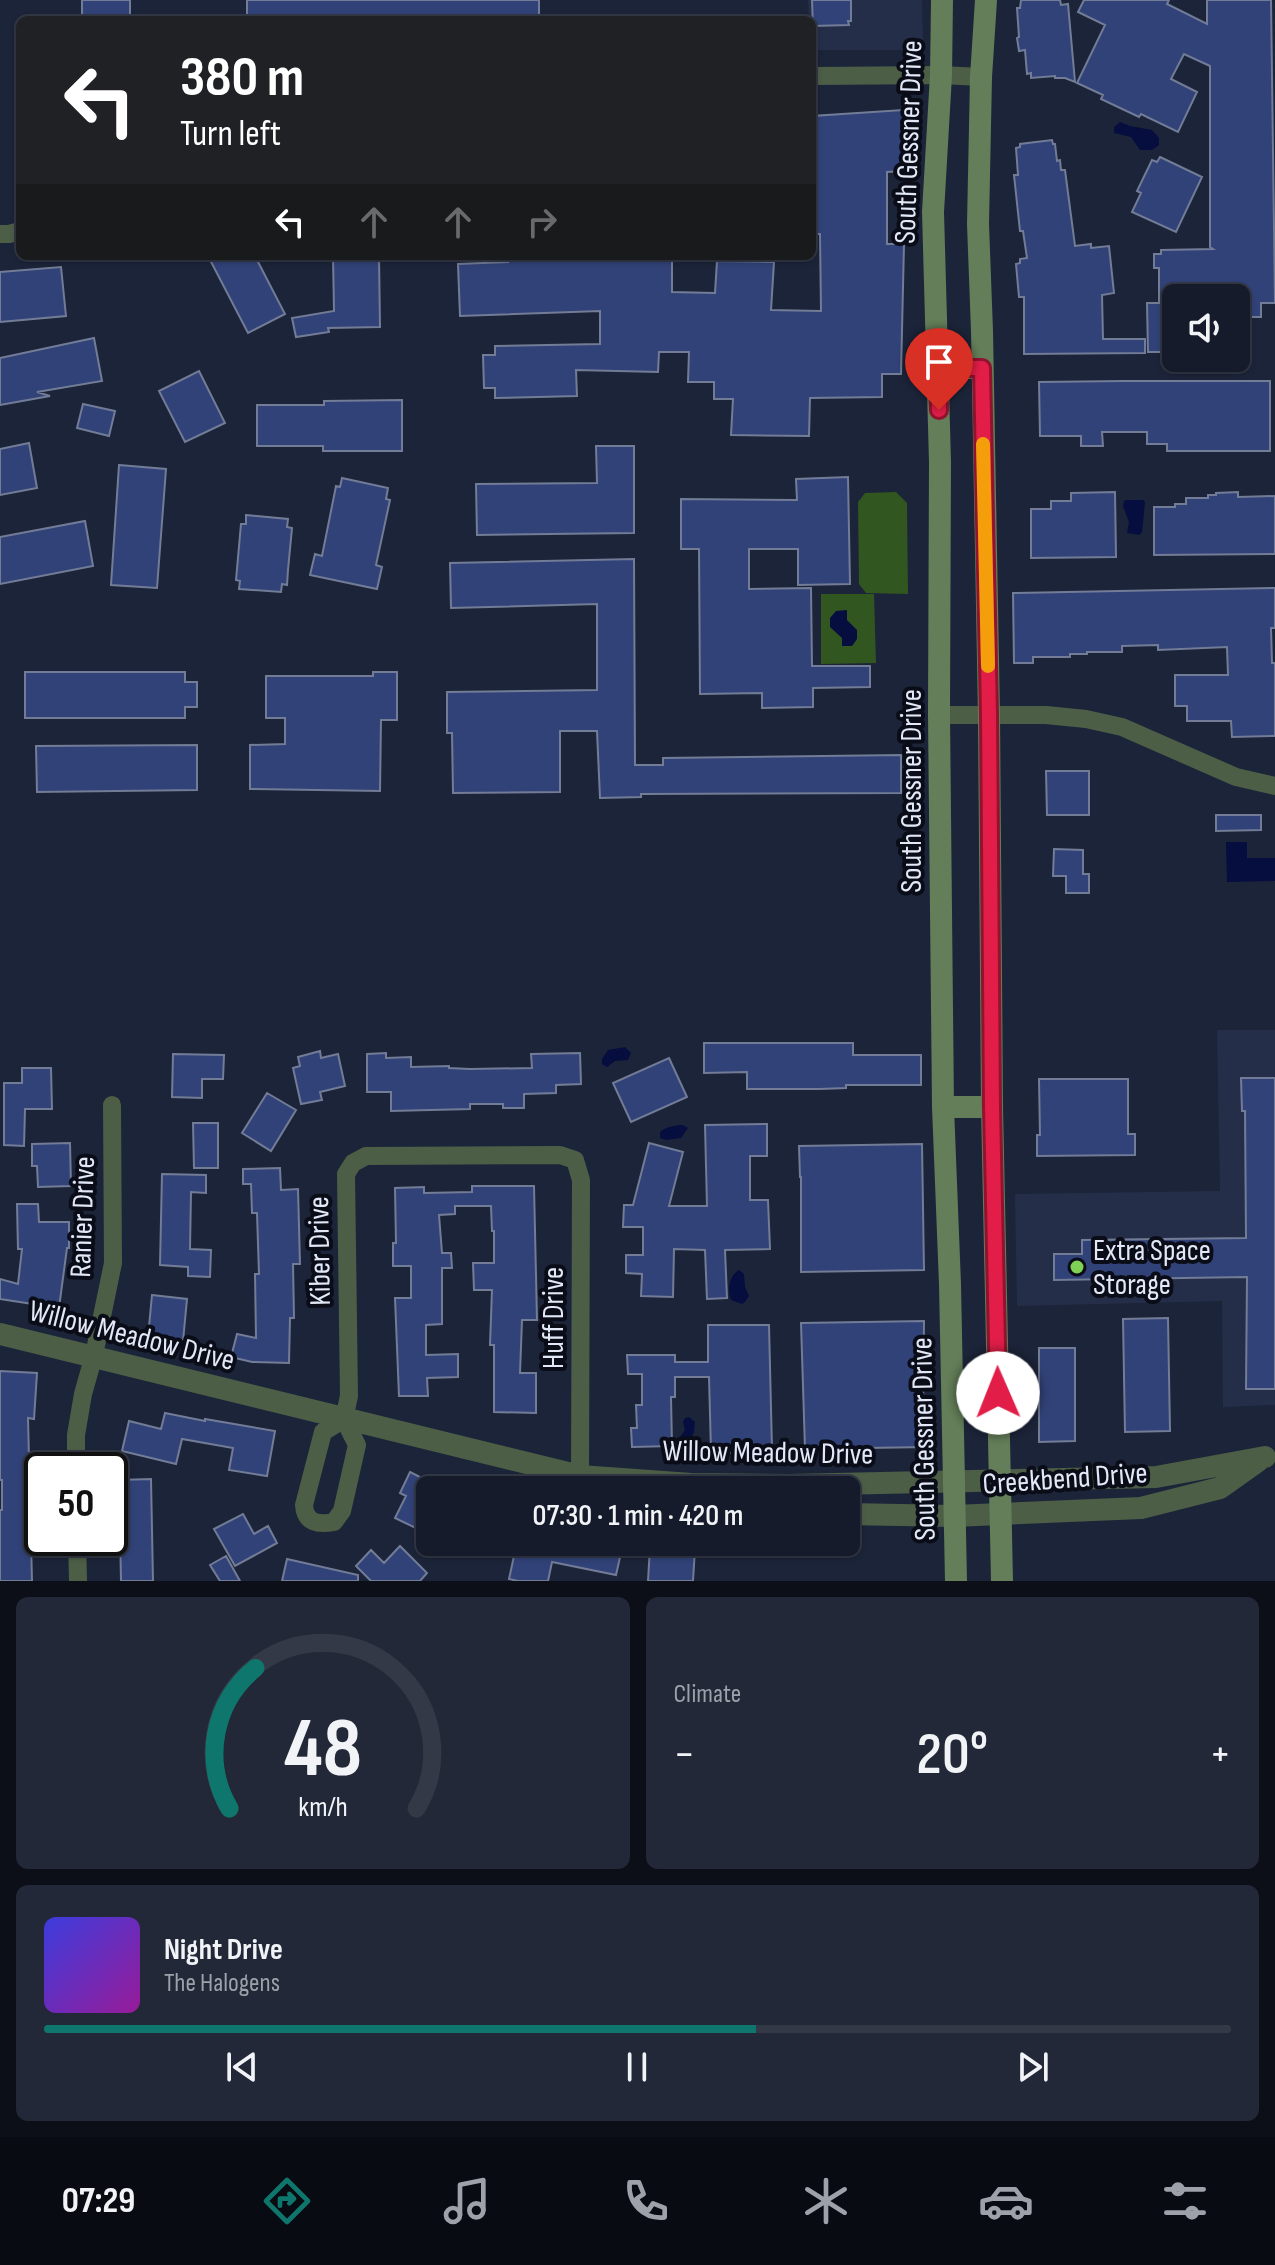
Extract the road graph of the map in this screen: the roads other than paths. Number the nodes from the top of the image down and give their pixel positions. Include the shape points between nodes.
1 (942, 0) edge
2 (986, 0) edge
3 (941, 75) junction
4 (816, 76) edge
5 (981, 77) junction
6 (938, 368) junction
7 (982, 368) junction
8 (939, 715) junction
9 (989, 715) junction
10 (1275, 786) edge
11 (112, 1105) dead end
12 (943, 1107) junction
13 (992, 1107) junction
14 (575, 1160) joint
15 (0, 1334) edge
16 (94, 1355) junction
17 (344, 1419) junction
18 (76, 1452) edge
19 (1270, 1454) edge
20 (580, 1476) joint
21 (1000, 1481) junction
22 (860, 1483) edge
23 (954, 1483) junction
24 (860, 1514) edge
25 (1001, 1514) junction
26 (954, 1516) junction
27 (77, 1556) edge
28 (78, 1581) edge
29 (956, 1581) edge
30 (1002, 1581) edge

1 - 3 main road, South Gessner Drive
2 - 5 main road
3 - 4 street
3 - 5 street
3 - 6 main road, South Gessner Drive via 933,212
5 - 7 main road
6 - 7 main road
6 - 8 main road, South Gessner Drive
7 - 9 main road
8 - 9 street
8 - 12 main road, South Gessner Drive
9 - 10 street via 1046,715 1122,727 1236,777
9 - 13 main road
11 - 16 street, Ranier Drive via 113,1263
12 - 13 main road
12 - 23 main road, South Gessner Drive
13 - 21 main road
14 - 17 street, Kiber Drive via 560,1155 366,1156 353,1163 346,1174 349,1396
14 - 20 street, Huff Drive via 581,1180
15 - 16 street, Willow Meadow Drive
16 - 17 street, Willow Meadow Drive
16 - 18 street, Ranier Drive
17 - 17 street via 357,1445 342,1511 334,1522 322,1525 311,1521 304,1505 323,1432
17 - 20 street, Willow Meadow Drive
19 - 21 street, Creekbend Drive via 1156,1477
19 - 25 street, Creekbend Drive via 1220,1488 1141,1508
21 - 23 street, Creekbend Drive
21 - 25 main road
22 - 23 street, Willow Meadow Drive
23 - 26 main road, South Gessner Drive
24 - 26 street, Willow Meadow Drive
25 - 26 street, Creekbend Drive
25 - 30 main road
26 - 29 main road, South Gessner Drive
27 - 28 street

